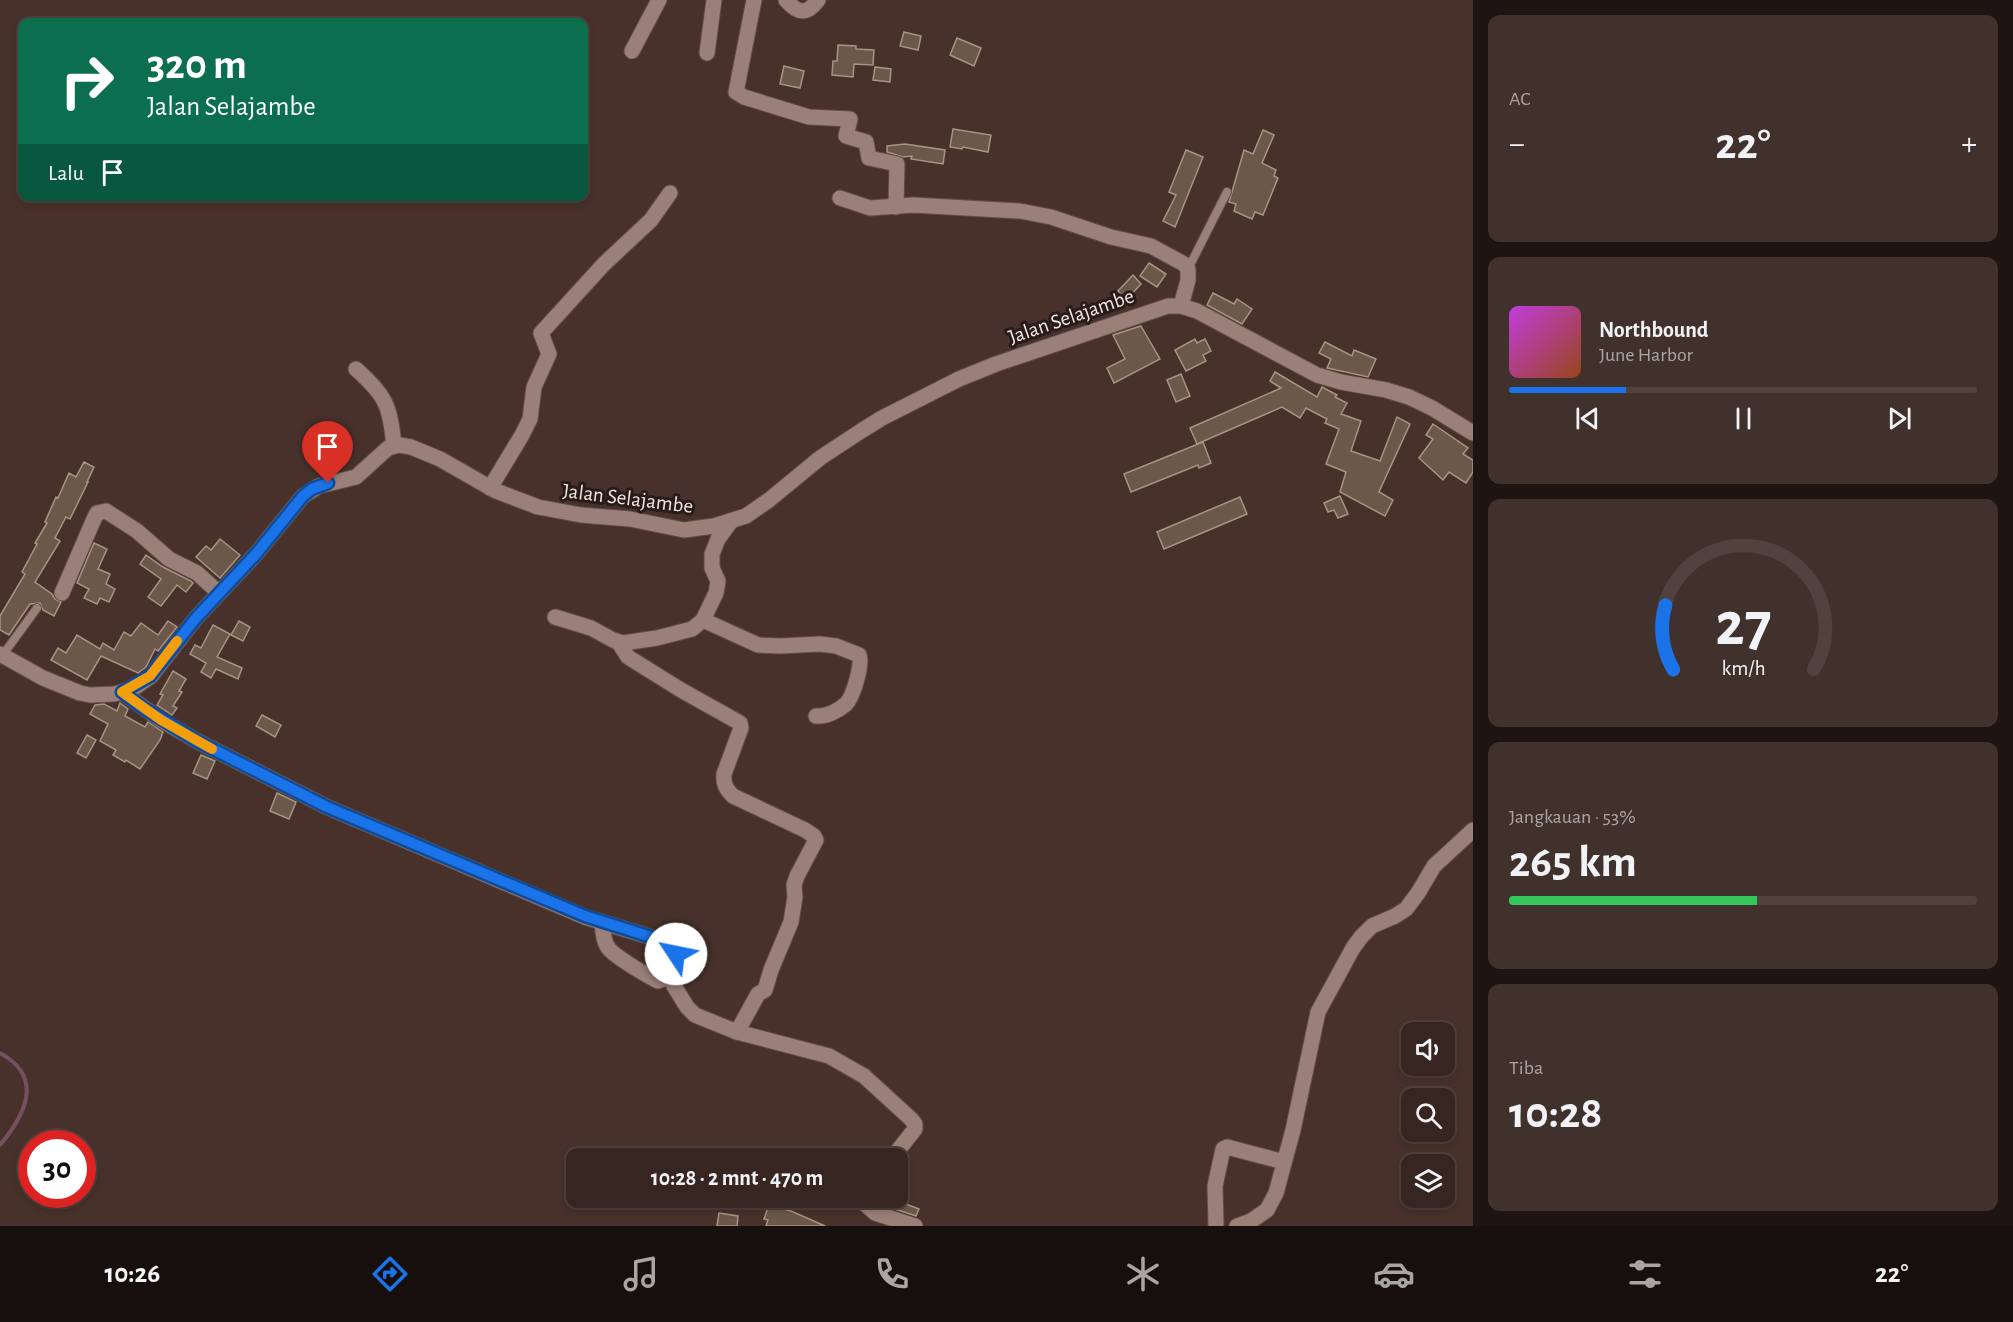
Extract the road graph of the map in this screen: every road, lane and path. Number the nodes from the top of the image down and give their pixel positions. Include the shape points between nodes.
1 (659, 0) edge
2 (714, 0) edge
3 (754, 0) edge
4 (786, 0) edge
5 (818, 0) edge
6 (632, 51) dead end
7 (707, 53) dead end
8 (1227, 192) dead end
9 (670, 193) dead end
10 (840, 198) dead end
11 (896, 207) junction
12 (1188, 269) junction
13 (1181, 306) junction
14 (356, 369) dead end
15 (1473, 434) edge
16 (394, 446) junction
17 (490, 488) junction
18 (731, 521) junction
19 (62, 593) dead end
20 (219, 593) junction
21 (37, 608) dead end
22 (555, 617) dead end
23 (703, 620) junction
24 (619, 643) junction
25 (1, 655) edge
26 (122, 692) junction
27 (816, 716) dead end
28 (1473, 830) edge
29 (602, 922) junction
30 (670, 977) junction
31 (737, 1032) junction
32 (900, 1148) edge
33 (1284, 1162) junction
34 (869, 1208) edge
35 (915, 1226) edge
36 (1216, 1226) edge
37 (1237, 1226) edge

1 - 6 street
2 - 7 street
3 - 11 street via 736,92 809,117 850,120 846,136 866,142 869,158 897,164
4 - 5 street via 796,9 806,11
8 - 12 lane
9 - 17 street via 651,219 541,333 549,354 534,387 530,419
10 - 11 street via 870,208
11 - 12 street via 999,209 1051,217 1151,246
12 - 13 street
13 - 15 street via 1317,375 1410,397
13 - 18 street, Jalan Selajambe via 1154,310 959,379 871,424 761,506
14 - 16 street via 387,404
16 - 17 street, Jalan Selajambe via 411,447 440,459
16 - 20 street via 356,477 319,486 303,496
17 - 18 street, Jalan Selajambe via 538,507 673,528 692,530
18 - 23 street via 711,554 718,585
19 - 20 street via 97,513 106,511
20 - 26 street via 150,676
21 - 25 lane
22 - 24 street via 591,628
23 - 24 street via 681,633
23 - 27 street via 758,645 820,644 859,655 860,669 847,703 827,715
24 - 31 street via 628,657 740,723 724,774 728,790 733,796 805,830 816,840 796,876 791,922 765,990 758,994
25 - 26 street via 70,690 90,695
26 - 29 street via 197,741 298,793
28 - 33 street via 1434,866 1406,909 1372,926 1361,937 1335,980 1314,1026
29 - 30 street via 610,950 658,981
29 - 30 street via 674,947
30 - 31 street via 695,1015
31 - 32 street via 829,1056 864,1076 915,1124
33 - 36 street via 1223,1149 1215,1186
33 - 37 street via 1267,1210
34 - 35 street

